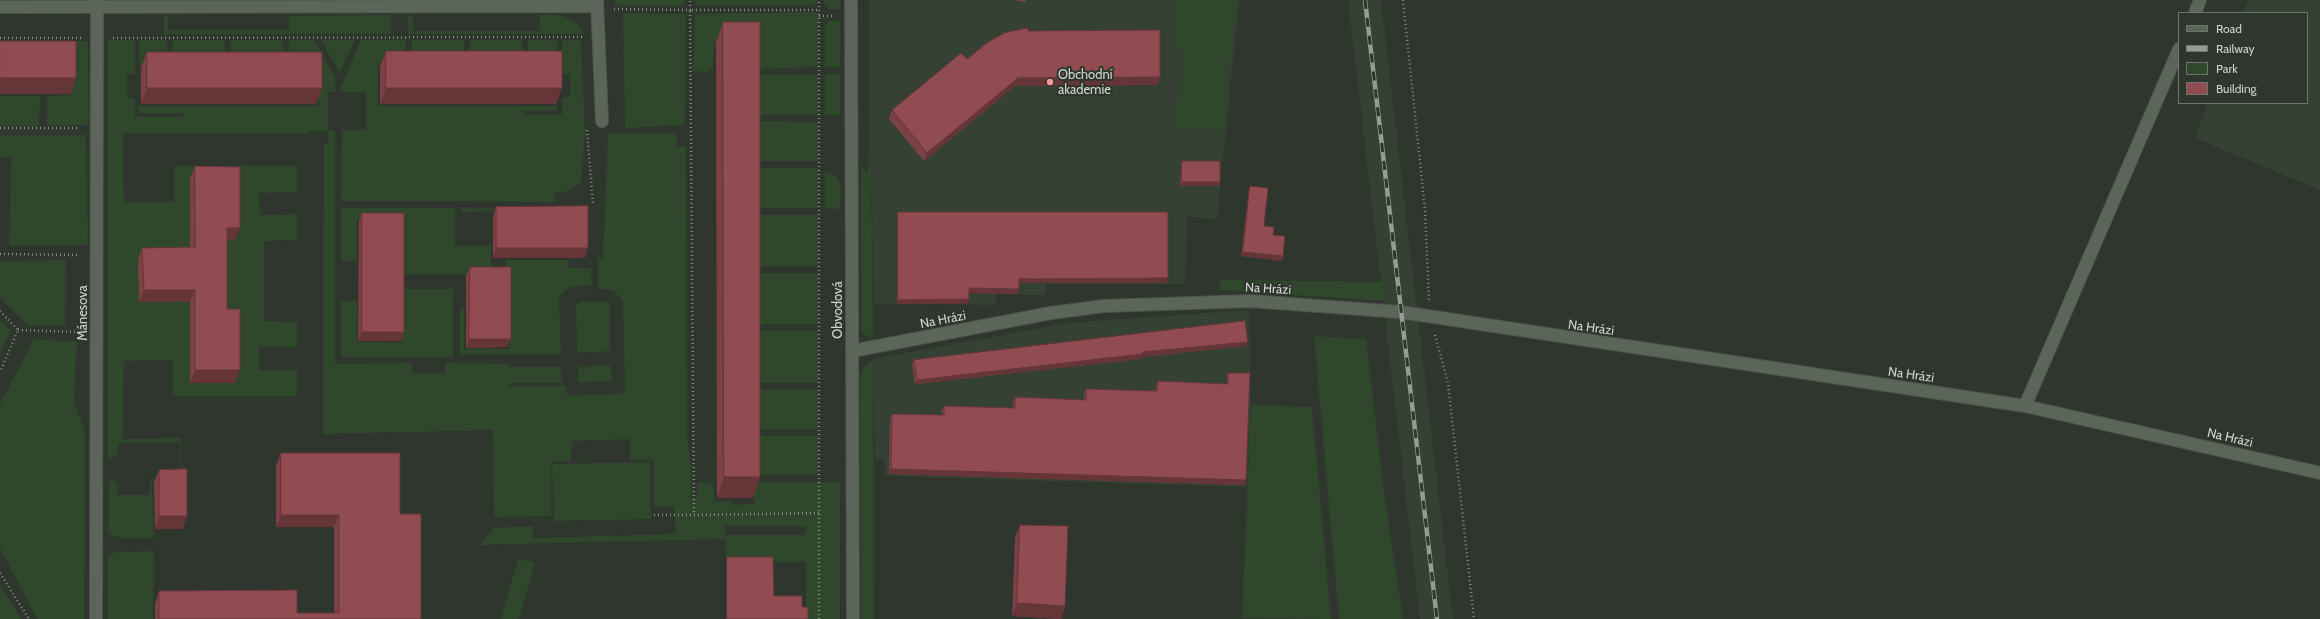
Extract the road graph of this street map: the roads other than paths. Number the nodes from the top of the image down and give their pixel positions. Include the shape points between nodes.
1 (851, 0) edge
2 (2200, 0) edge
3 (597, 3) edge
4 (97, 4) edge
5 (354, 4) edge
6 (0, 7) edge
7 (2195, 12) edge
8 (2178, 51) edge
9 (602, 121) dead end
10 (852, 351) junction
11 (2025, 406) junction
12 (2320, 473) edge
13 (96, 619) edge
14 (853, 619) edge

1 - 10 street, Obvodová
2 - 7 street
3 - 5 street
3 - 9 street
4 - 5 street
4 - 6 street
4 - 13 street, Mánesova
8 - 11 street
10 - 11 street, Na Hrázi via 1052,313 1104,306 1250,301 1430,316
10 - 14 street, Obvodová
11 - 12 street, Na Hrázi

